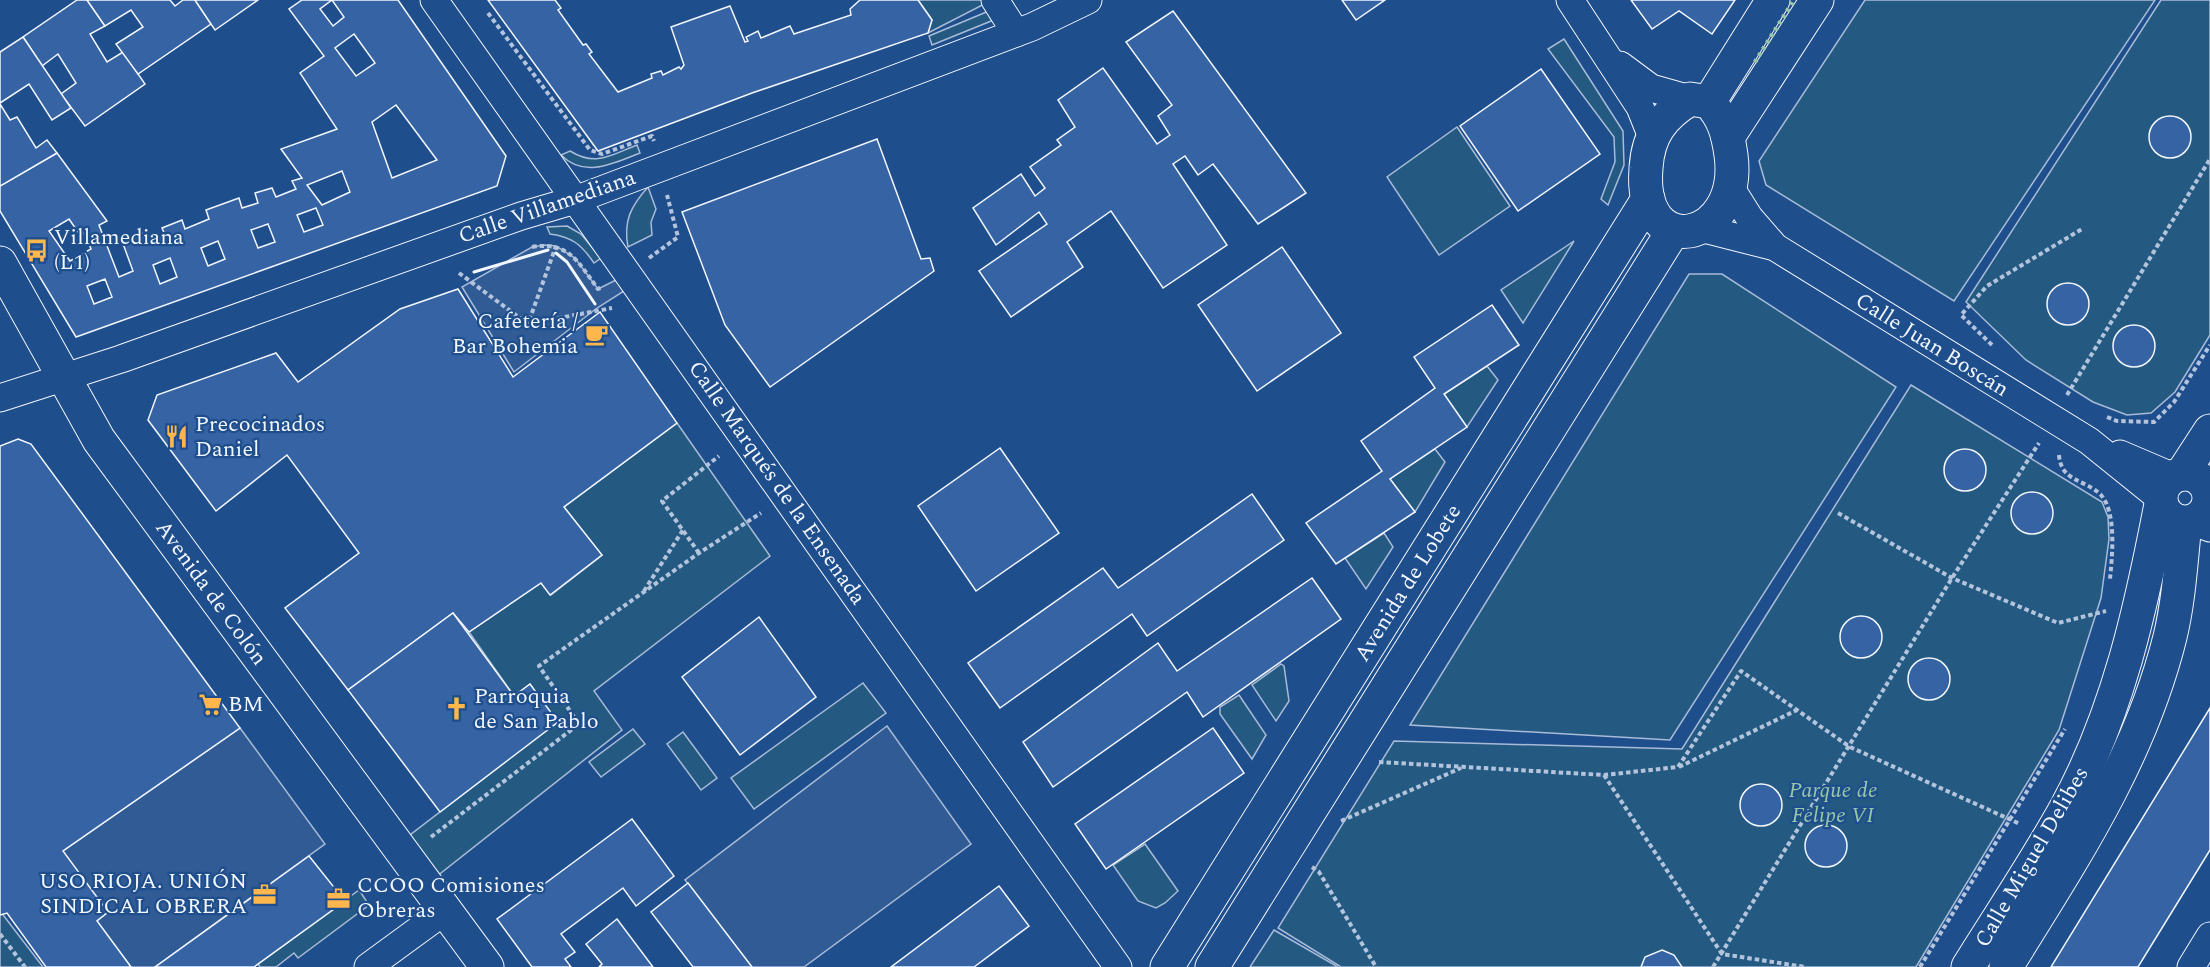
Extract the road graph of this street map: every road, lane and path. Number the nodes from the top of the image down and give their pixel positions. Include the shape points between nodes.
1 (434, 0) edge
2 (995, 0) edge
3 (1088, 0) edge
4 (1570, 0) edge
5 (1773, 0) edge
6 (1817, 0) edge
7 (488, 13) dead end
8 (1016, 33) junction
9 (1606, 55) junction
10 (1700, 100) junction
11 (1652, 137) junction
12 (1728, 137) junction
13 (584, 143) junction
14 (577, 144) dead end
15 (2210, 159) edge
16 (660, 166) junction
17 (1732, 190) junction
18 (1648, 198) junction
19 (575, 200) junction
20 (2082, 229) dead end
21 (1687, 230) junction
22 (556, 246) junction
23 (532, 247) dead end
24 (1775, 247) junction
25 (0, 263) edge
26 (459, 273) dead end
27 (628, 274) junction
28 (612, 308) dead end
29 (528, 324) junction
30 (2210, 345) edge
31 (2001, 352) dead end
32 (66, 377) junction
33 (2056, 391) dead end
34 (0, 398) edge
35 (2070, 422) junction
36 (2210, 431) edge
37 (719, 456) dead end
38 (2191, 499) edge
39 (761, 513) dead end
40 (1838, 513) dead end
41 (683, 530) junction
42 (699, 553) junction
43 (1952, 578) junction
44 (2109, 589) dead end
45 (642, 594) junction
46 (2105, 606) dead end
47 (2114, 606) dead end
48 (2104, 612) junction
49 (2101, 623) dead end
50 (1797, 710) junction
51 (2069, 720) dead end
52 (1850, 747) junction
53 (1342, 760) junction
54 (1678, 767) junction
55 (1462, 768) junction
56 (1604, 775) junction
57 (2010, 820) junction
58 (1335, 823) dead end
59 (2023, 826) dead end
60 (428, 839) dead end
61 (1287, 847) junction
62 (446, 910) junction
63 (0, 934) edge
64 (2210, 936) edge
65 (1722, 954) junction
66 (25, 967) edge
67 (368, 967) edge
68 (487, 967) edge
69 (1118, 967) edge
70 (1167, 967) edge
71 (1212, 967) edge
72 (1376, 967) edge
73 (1713, 967) edge
74 (1805, 967) edge
75 (1920, 967) edge
76 (1968, 967) edge
77 (2006, 967) edge
78 (2191, 967) edge

1 - 19 street, Calle Marqués de la Ensenada
2 - 8 street
3 - 8 street, Calle Villamediana
4 - 9 street
5 - 10 main road
6 - 12 main road
7 - 13 path
8 - 16 street, Calle Villamediana
9 - 10 street via 1652,88
9 - 11 street via 1640,107
10 - 11 main road via 1670,111
10 - 12 main road via 1722,116
11 - 18 main road via 1645,174
12 - 17 main road
13 - 14 path
13 - 16 path via 602,154 652,136
15 - 35 path
16 - 19 street, Calle Villamediana
16 - 27 path via 678,237
17 - 21 main road via 1714,220
17 - 24 street, Calle Juan Boscán
18 - 21 main road via 1655,219
18 - 70 main road, Avenida de Lobete
19 - 27 street, Calle Marqués de la Ensenada
19 - 32 street, Calle Villamediana
20 - 31 path via 1987,286 1961,315
21 - 24 street, Calle Juan Boscán
21 - 53 main road, Avenida de Lobete
22 - 23 path
22 - 27 path via 575,258 598,289
22 - 29 path
24 - 35 street, Calle Juan Boscán
25 - 32 main road, Avenida de Colón
26 - 29 path
27 - 69 street, Calle Marqués de la Ensenada
28 - 29 path
30 - 35 path via 2174,402 2154,422 2117,421 2093,411
32 - 34 street, Calle Villamediana
32 - 62 main road, Avenida de Colón via 99,440
33 - 35 path
35 - 38 street, Calle Juan Boscán
35 - 43 path
35 - 44 path via 2059,454 2060,464 2066,475 2101,495 2109,513 2113,546
36 - 38 main road
37 - 41 path via 662,501
38 - 76 main road, Calle Miguel Delibes via 2135,631 2102,729 2067,807
38 - 77 main road, Calle Miguel Delibes via 2169,639 2136,737 2100,814
39 - 42 path
40 - 43 path
41 - 42 path
41 - 45 path
42 - 45 path
43 - 48 path via 2058,624
43 - 52 path
45 - 60 path via 539,666 579,724
46 - 48 path
47 - 48 path
48 - 49 path
50 - 52 path
50 - 54 path
50 - 54 path via 1741,671
51 - 57 path
52 - 57 path
52 - 65 path
53 - 55 path
53 - 61 main road, Avenida de Lobete
54 - 56 path
55 - 56 path
55 - 58 path
56 - 65 path
57 - 59 path
57 - 75 path
61 - 71 main road, Avenida de Lobete
61 - 72 path via 1318,873
62 - 67 street
62 - 68 main road, Avenida de Colón
63 - 66 path
64 - 78 street
65 - 73 path
65 - 74 path

